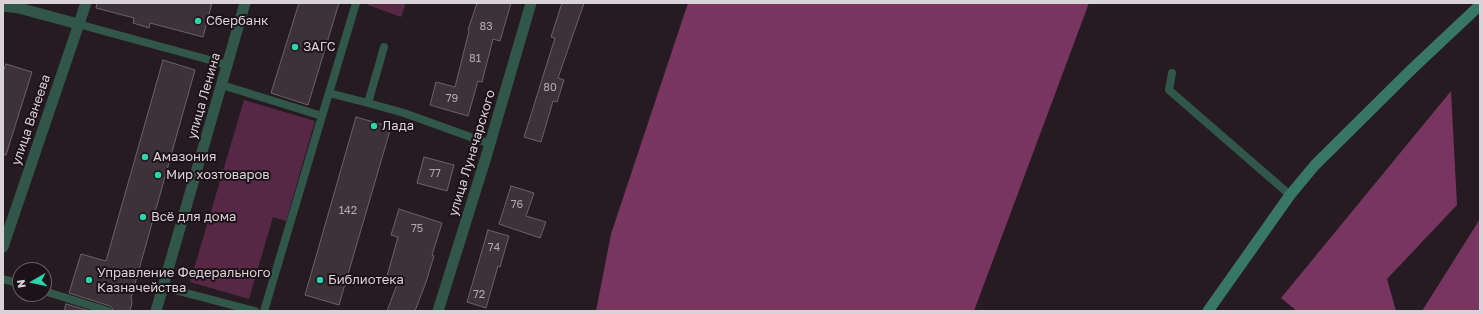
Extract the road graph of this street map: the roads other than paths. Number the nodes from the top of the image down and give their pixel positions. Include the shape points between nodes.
1 (86, 3) edge
2 (245, 3) edge
3 (356, 3) edge
4 (531, 3) edge
5 (1480, 5) edge
6 (3, 6) edge
7 (78, 24) junction
8 (384, 47) dead end
9 (228, 64) junction
10 (1172, 73) dead end
11 (222, 85) junction
12 (329, 93) junction
13 (368, 103) junction
14 (322, 116) junction
15 (490, 144) junction
16 (1290, 196) junction
17 (3, 247) edge
18 (163, 287) junction
19 (52, 294) edge
20 (108, 311) edge
21 (156, 311) edge
22 (255, 311) edge
23 (264, 311) edge
24 (438, 311) edge
25 (1208, 311) edge

1 - 7 street, улица Ванеева
2 - 9 street, улица Ленина
3 - 12 lane
4 - 15 street, улица Луначарского
5 - 16 main road via 1326,155
6 - 7 street
7 - 9 lane
7 - 17 street, улица Ванеева
8 - 13 lane
9 - 11 street, улица Ленина
10 - 16 lane via 1169,90
11 - 14 lane
11 - 18 street, улица Ленина
12 - 13 lane
12 - 14 lane
13 - 15 lane
14 - 23 lane
15 - 24 street, улица Луначарского
16 - 25 main road
18 - 21 street, улица Ленина
18 - 22 lane
19 - 20 lane

